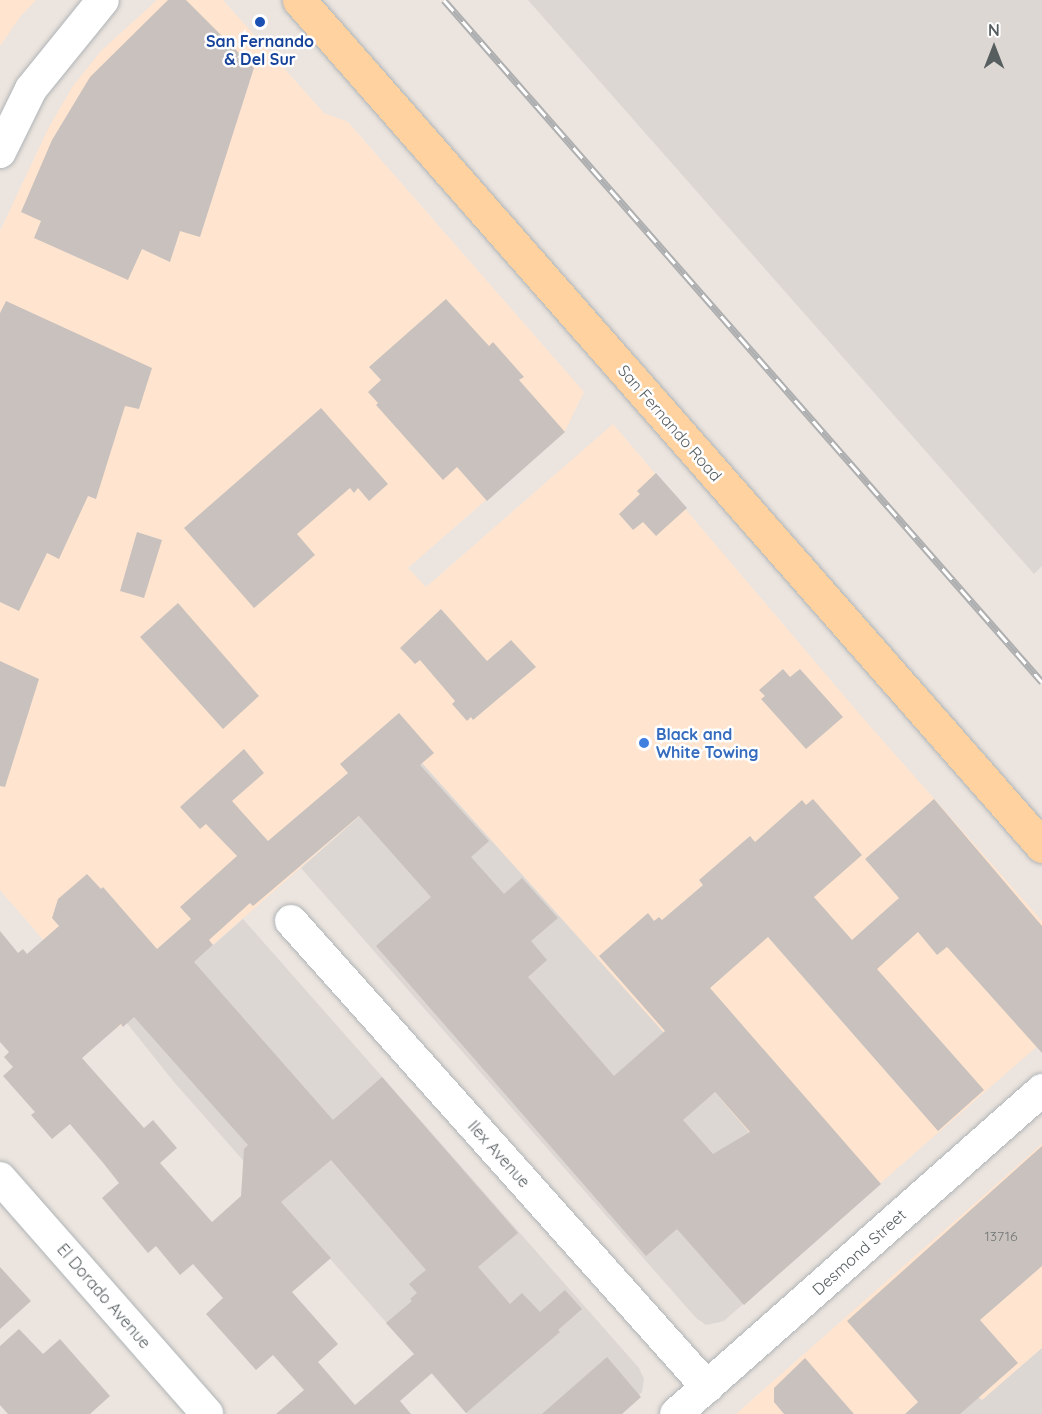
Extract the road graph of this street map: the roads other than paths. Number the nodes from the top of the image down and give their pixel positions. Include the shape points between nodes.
1 (103, 0) edge
2 (299, 0) edge
3 (0, 152) edge
4 (1042, 846) edge
5 (291, 921) dead end
6 (1042, 1090) edge
7 (0, 1178) edge
8 (707, 1387) junction
9 (207, 1414) edge
10 (676, 1414) edge

1 - 3 street via 30,89
2 - 4 main road, San Fernando Road
5 - 8 street, Ilex Avenue
6 - 8 street, Desmond Street
7 - 9 street, El Dorado Avenue
8 - 10 street, Desmond Street

